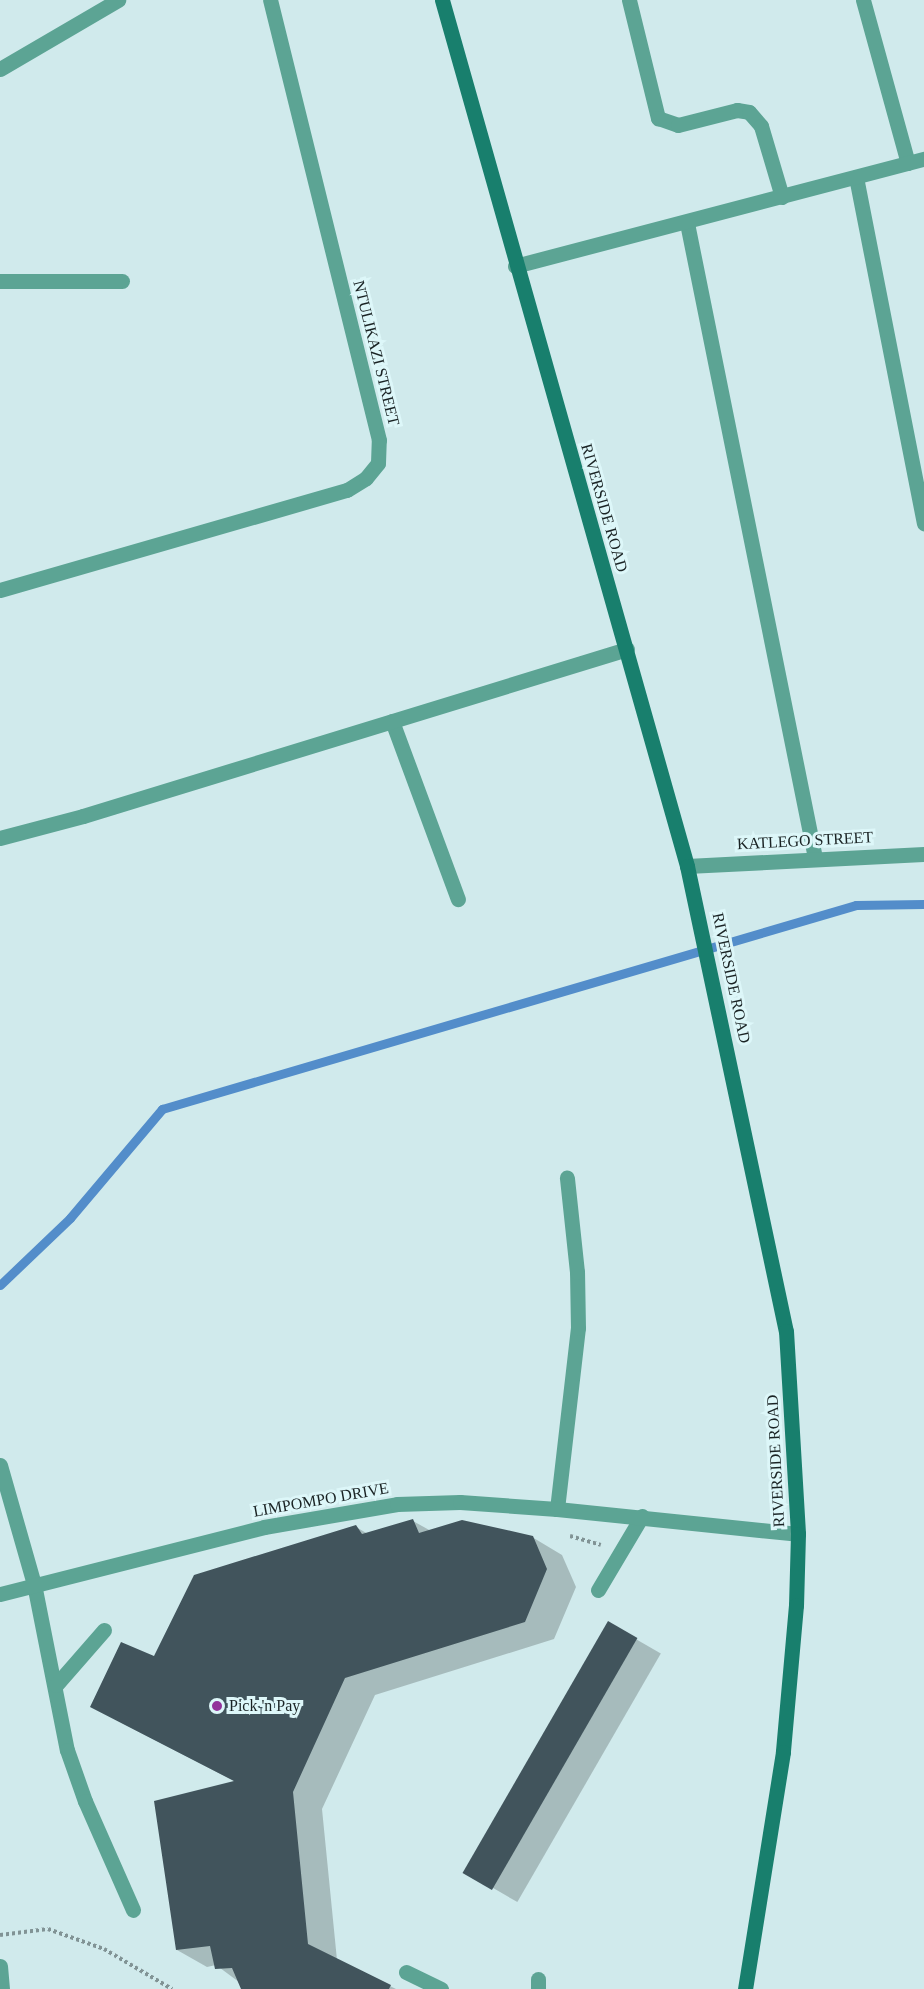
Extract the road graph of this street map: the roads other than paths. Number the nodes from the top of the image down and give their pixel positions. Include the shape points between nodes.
1 (118, 0) edge
2 (270, 0) edge
3 (442, 0) edge
4 (629, 0) edge
5 (863, 0) edge
6 (0, 69) edge
7 (924, 159) edge
8 (908, 163) junction
9 (856, 177) junction
10 (782, 197) junction
11 (687, 223) junction
12 (515, 266) junction
13 (122, 281) dead end
14 (0, 282) edge
15 (924, 523) edge
16 (0, 590) edge
17 (627, 649) junction
18 (392, 721) junction
19 (0, 838) edge
20 (924, 854) edge
21 (815, 858) junction
22 (687, 866) junction
23 (459, 899) dead end
24 (567, 1178) dead end
25 (0, 1465) edge
26 (557, 1509) junction
27 (642, 1516) junction
28 (798, 1534) junction
29 (34, 1584) junction
30 (598, 1590) dead end
31 (0, 1594) edge
32 (104, 1629) dead end
33 (57, 1685) junction
34 (133, 1910) dead end
35 (0, 1966) edge
36 (406, 1972) dead end
37 (2, 1989) edge
38 (441, 1989) edge
39 (745, 1989) edge

1 - 6 street
2 - 16 street, NTULIKAZI STREET via 379,440 378,463 366,478 339,492
3 - 12 street, RIVERSIDE ROAD
4 - 10 street via 658,118 678,125 737,110 749,112 761,126
5 - 8 street
7 - 8 street
8 - 9 street
9 - 10 street
9 - 15 street
10 - 11 street
11 - 12 street
11 - 21 street
12 - 17 street, RIVERSIDE ROAD
13 - 14 street
17 - 18 street
17 - 22 street, RIVERSIDE ROAD
18 - 19 street
18 - 23 street
20 - 21 street, KATLEGO STREET
21 - 22 street, KATLEGO STREET
22 - 28 street, RIVERSIDE ROAD via 786,1331
24 - 26 street via 578,1272 578,1328
25 - 29 street
26 - 27 street, LIMPOMPO DRIVE
26 - 29 street, LIMPOMPO DRIVE via 459,1502 397,1504 330,1513
27 - 28 street, LIMPOMPO DRIVE
27 - 30 street
28 - 39 street, RIVERSIDE ROAD via 783,1752
29 - 31 street, LIMPOMPO DRIVE
29 - 33 street
32 - 33 street
33 - 34 street via 67,1750
35 - 37 street
36 - 38 street

